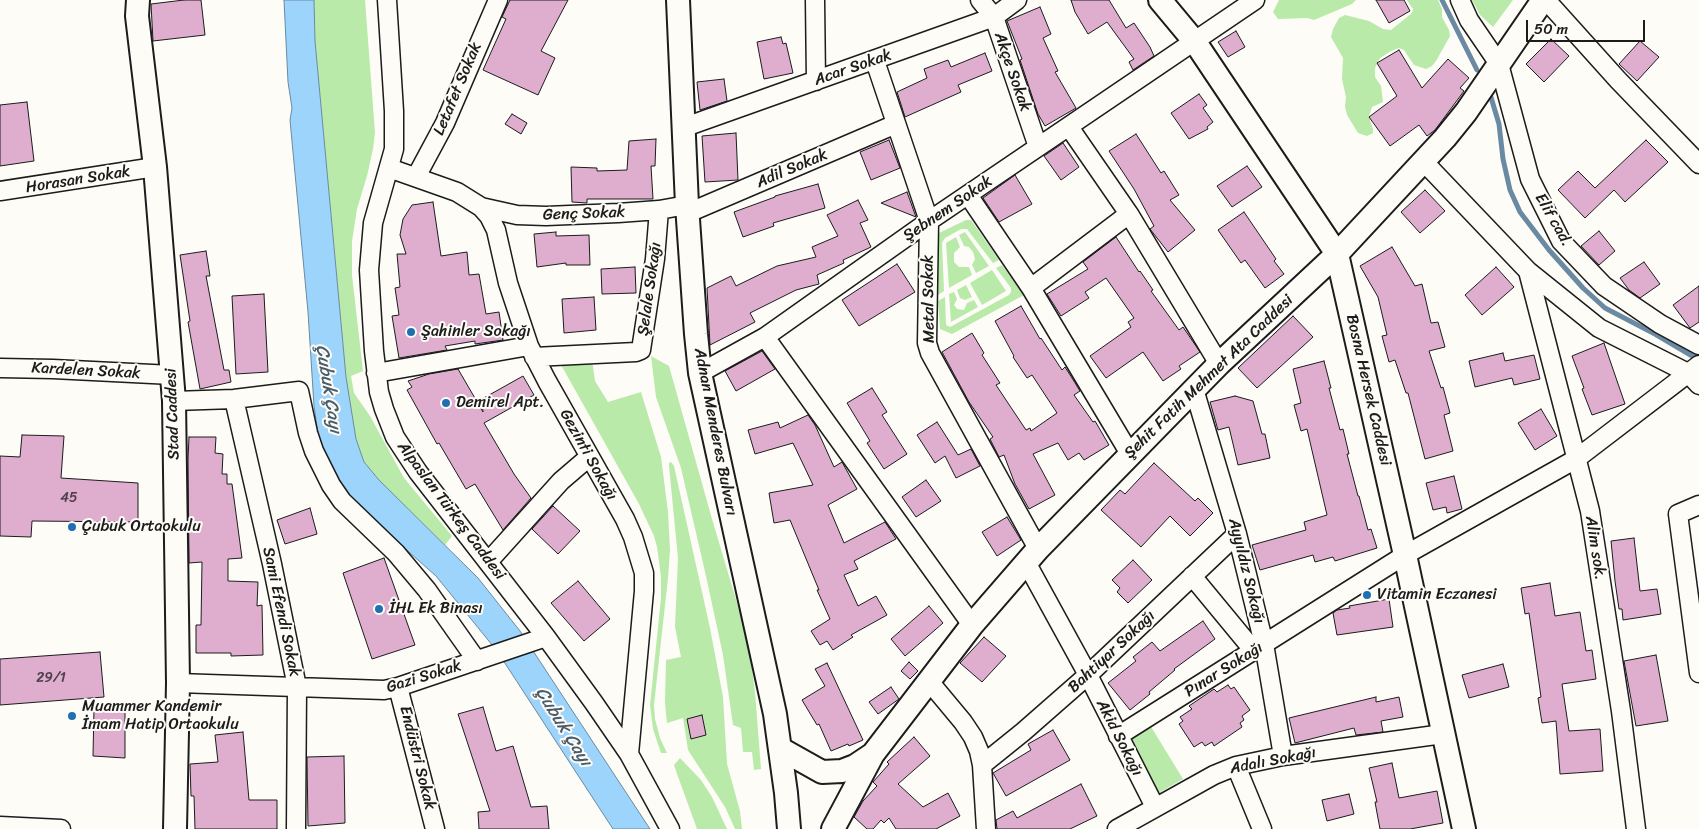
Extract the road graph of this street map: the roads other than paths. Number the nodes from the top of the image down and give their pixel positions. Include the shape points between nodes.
1 (138, 0) edge
2 (386, 0) edge
3 (498, 0) edge
4 (678, 0) edge
5 (816, 0) edge
6 (980, 0) edge
7 (1016, 0) edge
8 (1160, 0) edge
9 (1255, 0) edge
10 (1460, 0) edge
11 (1545, 0) edge
12 (994, 17) junction
13 (1195, 42) junction
14 (875, 61) junction
15 (1500, 64) junction
16 (816, 81) junction
17 (896, 124) junction
18 (685, 127) junction
19 (1069, 127) junction
20 (1038, 148) junction
21 (1424, 162) junction
22 (1699, 164) edge
23 (155, 167) junction
24 (389, 168) junction
25 (416, 177) junction
26 (0, 191) edge
27 (968, 195) junction
28 (481, 206) junction
29 (687, 209) junction
30 (659, 210) junction
31 (1130, 214) junction
32 (929, 221) junction
33 (1337, 254) junction
34 (1528, 272) junction
35 (1031, 288) junction
36 (765, 337) junction
37 (1699, 345) edge
38 (532, 351) junction
39 (1219, 364) junction
40 (0, 368) edge
41 (376, 373) junction
42 (700, 373) junction
43 (172, 375) junction
44 (1695, 375) edge
45 (1194, 389) junction
46 (234, 399) junction
47 (174, 401) junction
48 (1130, 454) junction
49 (589, 457) junction
50 (1576, 459) junction
51 (1699, 505) edge
52 (1237, 534) junction
53 (1405, 555) junction
54 (1032, 556) junction
55 (488, 562) junction
56 (1192, 576) junction
57 (972, 624) junction
58 (538, 640) junction
59 (1259, 648) junction
60 (477, 660) junction
61 (1699, 673) edge
62 (1088, 675) junction
63 (928, 680) junction
64 (178, 683) junction
65 (297, 687) junction
66 (398, 687) junction
67 (1443, 734) junction
68 (1118, 736) junction
69 (781, 749) junction
70 (629, 754) junction
71 (873, 754) junction
72 (1283, 756) junction
73 (982, 765) junction
74 (1236, 766) junction
75 (1155, 807) junction
76 (0, 826) edge
77 (61, 829) edge
78 (175, 829) edge
79 (296, 829) edge
80 (435, 829) edge
81 (670, 829) edge
82 (789, 829) edge
83 (833, 829) edge
84 (986, 829) edge
85 (1117, 829) edge
86 (1262, 829) edge
87 (1464, 829) edge
88 (1636, 829) edge

1 - 23 main road, Stad Caddesi
2 - 24 street, Alpaslan Türkeş Caddesi via 395,130
3 - 25 street, Letafet Sokak via 445,124
4 - 18 main road, Adnan Menderes Bulvarı
5 - 16 street
6 - 12 street, Akçe Sokak
7 - 12 street, Acar Sokak
8 - 13 main road, Bosna Hersek Caddesi
9 - 13 street, Şebnem Sokak
10 - 15 street via 1469,20
11 - 15 main road, Şehit Fatih Mehmet Ata Caddesi
11 - 22 street
12 - 14 street, Acar Sokak
12 - 20 street, Akçe Sokak
13 - 19 street, Şebnem Sokak
13 - 33 main road, Bosna Hersek Caddesi
14 - 16 street, Acar Sokak
14 - 17 street, Metal Sokak
15 - 21 main road, Şehit Fatih Mehmet Ata Caddesi via 1466,112
15 - 37 street, Elif cad. via 1530,179 1561,241 1604,286 1660,324
16 - 18 street, Acar Sokak
17 - 29 street, Adil Sokak
17 - 32 street, Metal Sokak
18 - 29 main road, Adnan Menderes Bulvarı
19 - 20 street, Şebnem Sokak
19 - 31 street
20 - 27 street, Şebnem Sokak
21 - 33 main road, Şehit Fatih Mehmet Ata Caddesi
21 - 34 street
23 - 26 street, Horasan Sokak
23 - 43 main road, Stad Caddesi
24 - 25 street, Gezinti Sokağı
24 - 41 street, Alpaslan Türkeş Caddesi via 373,222 370,255
25 - 28 street, Gezinti Sokağı via 457,192
27 - 32 street, Şebnem Sokak
27 - 35 street
28 - 30 street, Genç Sokak via 517,215 546,216
28 - 38 street, Gezinti Sokağı via 496,230 508,283
29 - 30 street, Genç Sokak
29 - 42 main road, Adnan Menderes Bulvarı
30 - 38 street, Şelale Sokağı via 642,350
31 - 35 street
31 - 39 street
32 - 36 street, Şebnem Sokak
32 - 54 street, Metal Sokak via 930,353
33 - 39 main road, Şehit Fatih Mehmet Ata Caddesi
33 - 53 main road, Bosna Hersek Caddesi
34 - 44 street via 1599,328
34 - 50 street, Alim sok.
35 - 48 street
36 - 42 street, Şebnem Sokak
36 - 57 street
38 - 41 street, Şelale Sokağı
38 - 49 street, Gezinti Sokağı
39 - 45 main road, Şehit Fatih Mehmet Ata Caddesi
40 - 43 street, Kardelen Sokak
41 - 55 street, Alpaslan Türkeş Caddesi via 395,437
42 - 69 main road, Adnan Menderes Bulvarı
43 - 47 main road, Stad Caddesi
44 - 50 street, Pınar Sokağı
45 - 48 main road, Şehit Fatih Mehmet Ata Caddesi
45 - 52 street, Ayyıldız Sokağı
46 - 47 street
46 - 60 street via 299,390 314,451 331,485 342,501 396,553 427,590
46 - 65 street, Sami Efendi Sokak
47 - 64 main road, Stad Caddesi
48 - 54 main road, Şehit Fatih Mehmet Ata Caddesi
49 - 55 street via 561,481
49 - 70 street, Gezinti Sokağı via 630,531 644,572
50 - 53 street, Pınar Sokağı
50 - 88 street, Alim sok. via 1590,512
51 - 61 street via 1678,514
52 - 56 street, Bahtiyar Sokağı
52 - 59 street, Ayyıldız Sokağı
53 - 59 street, Pınar Sokağı
53 - 67 main road, Bosna Hersek Caddesi
54 - 57 main road, Şehit Fatih Mehmet Ata Caddesi
54 - 62 street, Akid Sokağı
55 - 58 street, Alpaslan Türkeş Caddesi
56 - 59 street
56 - 62 street, Bahtiyar Sokağı
57 - 63 main road, Şehit Fatih Mehmet Ata Caddesi
58 - 60 street, Gazi Sokak
58 - 70 street, Alpaslan Türkeş Caddesi via 594,703
59 - 68 street, Pınar Sokağı
59 - 72 street, Ayyıldız Sokağı
60 - 66 street, Gazi Sokak
62 - 68 street, Akid Sokağı
62 - 73 street, Bahtiyar Sokağı
63 - 71 main road, Şehit Fatih Mehmet Ata Caddesi
63 - 73 street via 973,737
64 - 65 street, Gazi Sokak
64 - 78 main road, Stad Caddesi
65 - 66 street, Gazi Sokak via 370,690
65 - 79 street, Sami Efendi Sokak
66 - 80 street, Endüstri Sokak
67 - 72 street, Adalı Sokağı
67 - 87 main road, Bosna Hersek Caddesi
68 - 75 street, Akid Sokağı
69 - 71 main road, Şehit Fatih Mehmet Ata Caddesi via 822,772 842,771
69 - 82 main road, Adnan Menderes Bulvarı
70 - 81 street, Alpaslan Türkeş Caddesi
71 - 83 main road, Şehit Fatih Mehmet Ata Caddesi
72 - 74 street, Adalı Sokağı
73 - 84 street
74 - 75 street, Adalı Sokağı via 1214,774
74 - 86 street
75 - 85 street, Adalı Sokağı
76 - 77 street

